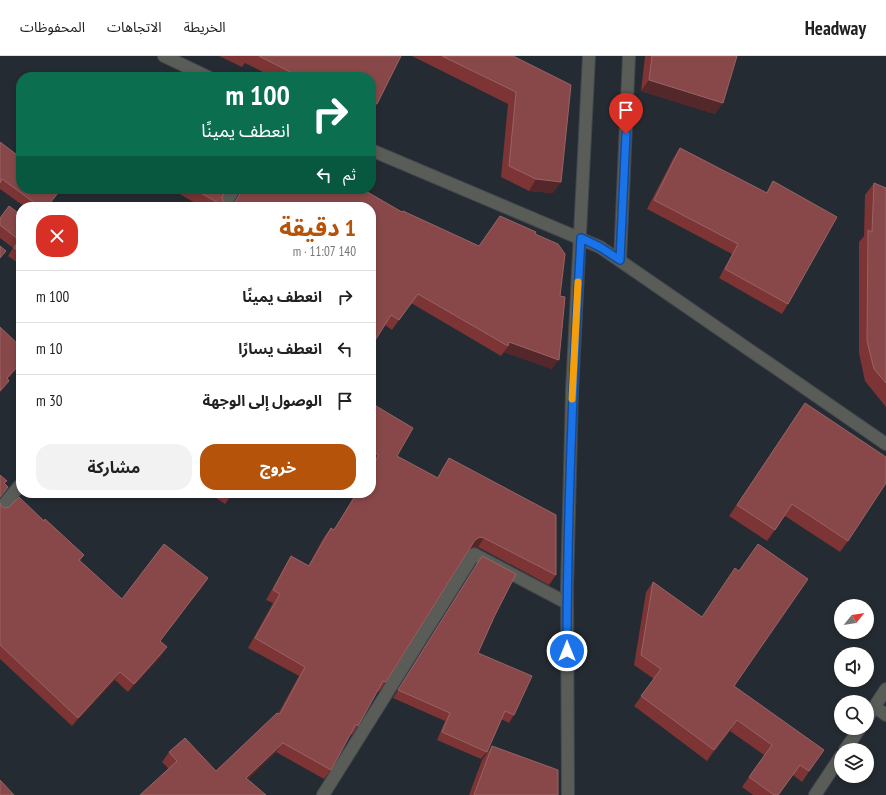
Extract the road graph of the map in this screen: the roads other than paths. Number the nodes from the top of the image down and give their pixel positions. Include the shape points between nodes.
1 (164, 56) edge
2 (589, 56) edge
3 (629, 56) edge
4 (198, 72) edge
5 (376, 152) edge
6 (581, 238) junction
7 (620, 260) junction
8 (886, 444) edge
9 (16, 490) edge
10 (0, 509) edge
11 (567, 603) junction
12 (886, 689) edge
13 (875, 707) joint
14 (886, 715) edge
15 (834, 766) edge
16 (323, 795) edge
17 (568, 795) edge
18 (815, 795) edge

1 - 4 street
2 - 6 street
3 - 7 street
5 - 6 street
6 - 7 street
6 - 11 street via 572,391
7 - 8 street
9 - 10 street
11 - 16 street via 474,554
11 - 17 street
12 - 13 street
13 - 14 street
15 - 18 street

